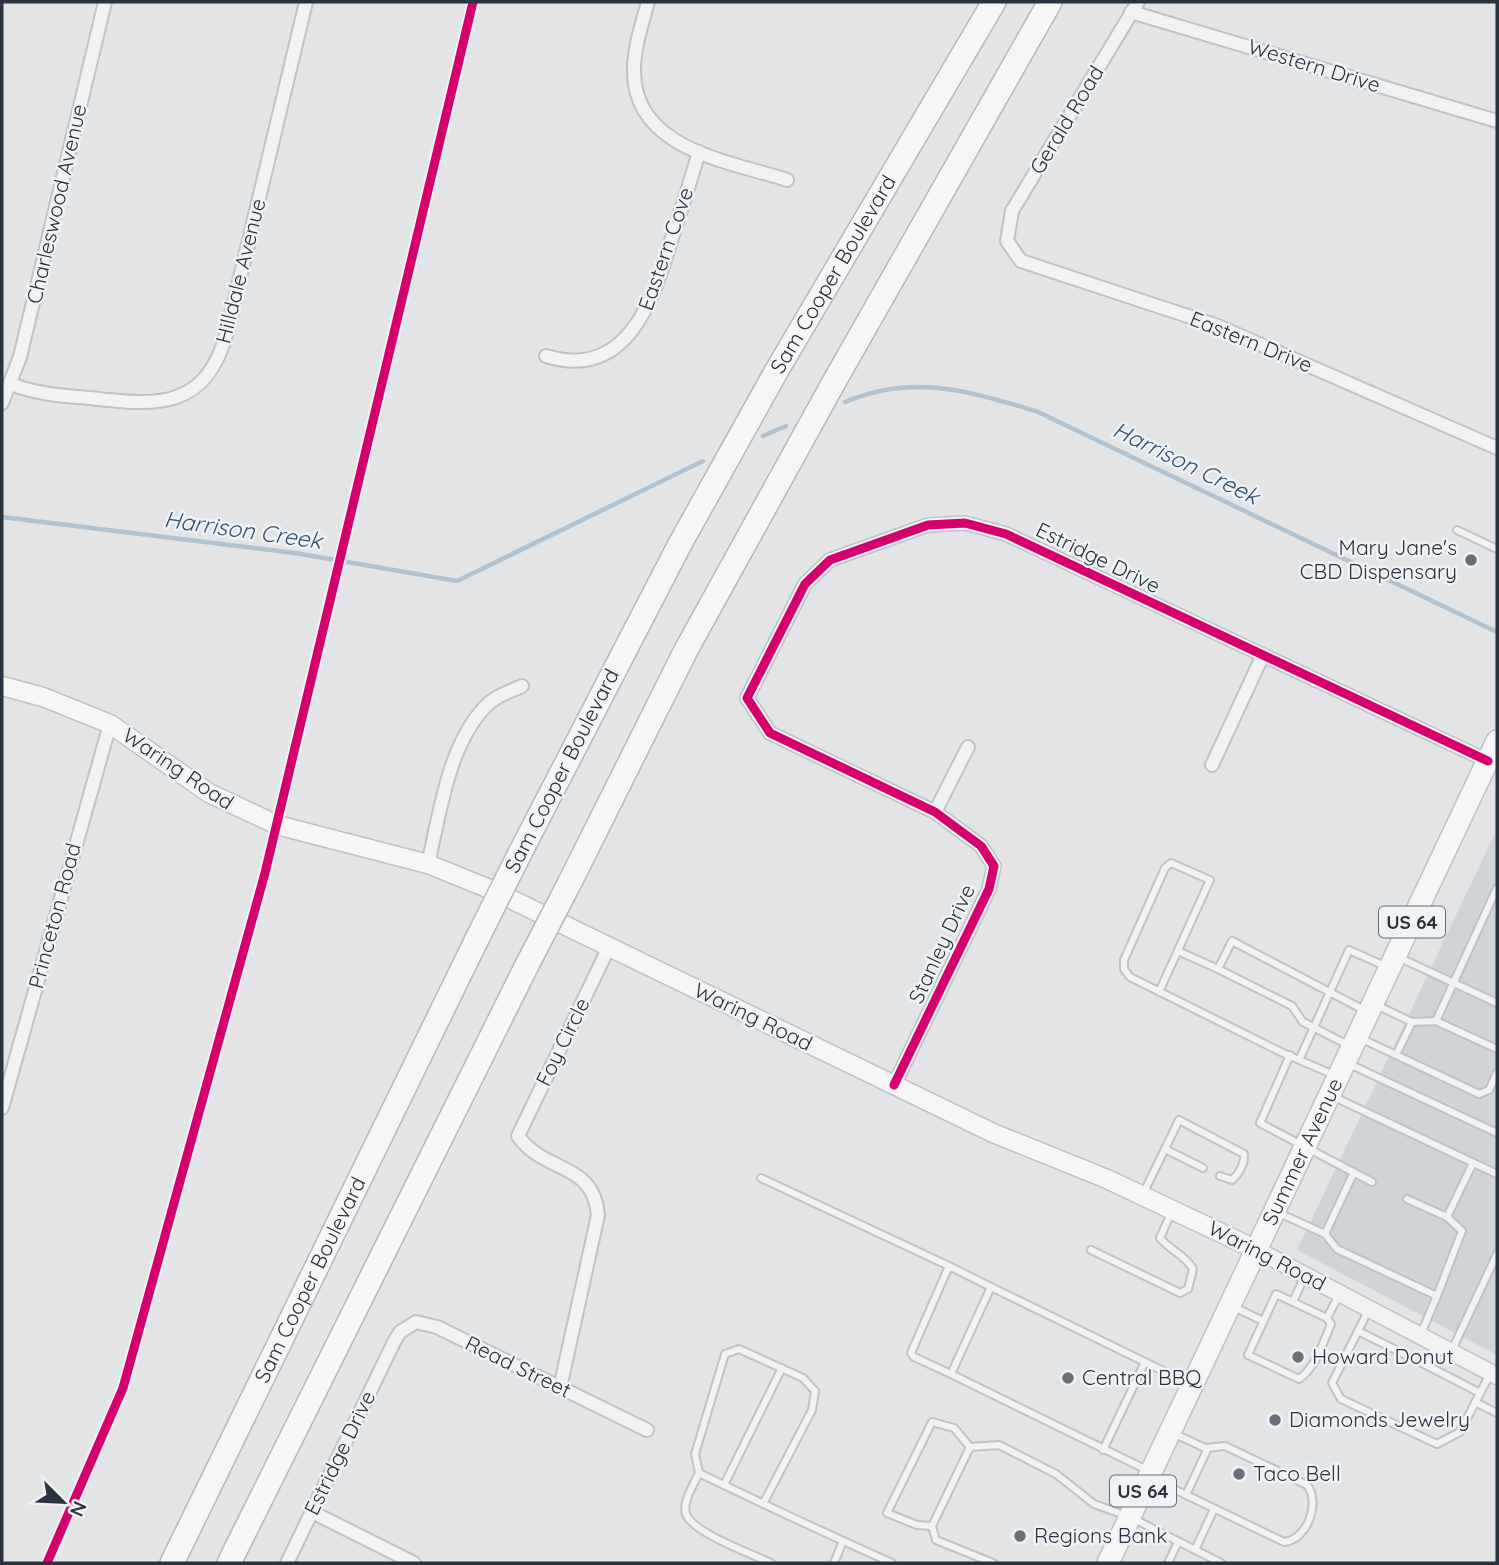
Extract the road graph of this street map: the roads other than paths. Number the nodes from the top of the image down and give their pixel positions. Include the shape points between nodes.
1 (106, 2) edge
2 (306, 2) edge
3 (648, 2) edge
4 (994, 2) edge
5 (1050, 2) edge
6 (1135, 7) edge
7 (1497, 121) edge
8 (699, 152) junction
9 (787, 180) dead end
10 (1007, 242) joint
11 (546, 356) dead end
12 (10, 384) junction
13 (2, 403) edge
14 (1497, 448) edge
15 (1457, 530) dead end
16 (1497, 548) edge
17 (1262, 657) junction
18 (2, 685) edge
19 (522, 686) dead end
20 (747, 698) joint
21 (110, 724) junction
22 (1497, 741) edge
23 (968, 747) dead end
24 (1488, 761) junction
25 (1212, 765) dead end
26 (935, 812) junction
27 (428, 864) junction
28 (1497, 888) edge
29 (609, 947) junction
30 (1178, 951) junction
31 (1393, 962) junction
32 (1218, 969) junction
33 (1453, 982) junction
34 (1159, 992) junction
35 (1330, 992) junction
36 (1497, 1003) edge
37 (1371, 1008) junction
38 (1412, 1021) junction
39 (1436, 1021) junction
40 (1314, 1028) junction
41 (1497, 1049) edge
42 (1290, 1055) junction
43 (1396, 1055) junction
44 (1300, 1058) junction
45 (1345, 1064) junction
46 (1497, 1073) edge
47 (894, 1085) junction
48 (2, 1108) edge
49 (1497, 1131) edge
50 (1307, 1145) junction
51 (1165, 1149) junction
52 (1473, 1163) junction
53 (1203, 1168) dead end
54 (1354, 1172) junction
55 (1497, 1174) edge
56 (1220, 1176) dead end
57 (761, 1178) dead end
58 (1372, 1182) dead end
59 (1143, 1195) junction
60 (1407, 1199) dead end
61 (1172, 1210) junction
62 (1275, 1212) junction
63 (1447, 1217) junction
64 (1325, 1234) junction
65 (1091, 1250) dead end
66 (1258, 1250) junction
67 (1497, 1254) edge
68 (950, 1266) junction
69 (1305, 1275) junction
70 (991, 1287) junction
71 (1340, 1294) junction
72 (1437, 1296) junction
73 (1293, 1302) junction
74 (1231, 1305) junction
75 (1369, 1309) junction
76 (1327, 1318) junction
77 (1263, 1321) junction
78 (1358, 1331) junction
79 (1420, 1336) junction
80 (394, 1342) joint
81 (1436, 1344) junction
82 (1451, 1352) junction
83 (1145, 1362) junction
84 (1426, 1365) junction
85 (782, 1368) junction
86 (951, 1374) junction
87 (1494, 1375) edge
88 (1193, 1385) junction
89 (560, 1388) junction
90 (1480, 1393) junction
91 (1475, 1402) junction
92 (1497, 1413) edge
93 (647, 1430) dead end
94 (1171, 1432) junction
95 (970, 1447) junction
96 (1208, 1448) junction
97 (1103, 1450) junction
98 (699, 1472) junction
99 (1150, 1475) junction
100 (724, 1485) junction
101 (1186, 1495) junction
102 (764, 1504) junction
103 (1214, 1509) junction
104 (312, 1512) junction
105 (1130, 1517) junction
106 (932, 1526) junction
107 (844, 1541) junction
108 (1178, 1542) junction
109 (1195, 1550) junction
110 (172, 1563) edge
111 (229, 1563) edge
112 (287, 1563) edge
113 (414, 1563) edge
114 (771, 1563) edge
115 (834, 1563) edge
116 (892, 1563) edge
117 (993, 1563) edge
118 (1108, 1563) edge
119 (1168, 1563) edge
120 (1221, 1563) edge

1 - 12 street, Charleswood Avenue
2 - 12 street, Hilldale Avenue via 227,332 212,370 182,396 154,404 35,392
3 - 8 street via 635,57 639,96 663,132
4 - 110 highway, Sam Cooper Boulevard, bridge via 680,544 477,939
5 - 111 highway, bridge via 693,638
6 - 7 street, Western Drive
6 - 10 street, Gerald Road via 1013,211
8 - 9 street
8 - 11 street, Eastern Cove via 653,298 635,327 611,349 587,359 562,361
10 - 14 street, Eastern Drive via 1021,261 1218,326
12 - 13 street, Charleswood Avenue
15 - 16 lane
17 - 20 street, Estridge Drive via 1006,534 965,523 928,524 830,560 813,576
17 - 24 street, Estridge Drive
17 - 25 street
18 - 21 main road, Waring Road
19 - 27 street via 486,706 465,737
20 - 26 street, Stanley Drive via 770,733
21 - 27 main road, Waring Road via 238,809 310,835
21 - 48 street, Princeton Road
22 - 24 main road, Summer Avenue / US 64
23 - 26 street
24 - 31 main road, Summer Avenue / US 64
26 - 47 street, Stanley Drive via 981,845 993,866 989,889
27 - 29 main road, Waring Road
28 - 33 lane
29 - 47 main road, Waring Road
29 - 89 street, Foy Circle via 518,1136 527,1150 583,1179 596,1194 598,1215
30 - 32 lane
30 - 34 lane
30 - 34 lane via 1210,880 1171,863 1124,960 1130,977
31 - 33 lane
31 - 35 lane via 1349,950
31 - 37 main road, Summer Avenue / US 64
32 - 35 lane via 1232,941
32 - 40 lane via 1293,1006 1303,1022
33 - 36 lane
33 - 39 lane
34 - 42 lane
35 - 37 lane
35 - 40 lane
37 - 38 lane
37 - 45 main road, Summer Avenue / US 64
38 - 39 lane
38 - 43 lane
39 - 41 lane
40 - 44 lane
40 - 45 lane
42 - 44 lane
42 - 50 lane via 1260,1123
43 - 45 lane
43 - 46 lane via 1479,1094 1489,1090
44 - 45 lane
45 - 49 lane
45 - 50 main road, Summer Avenue / US 64
45 - 52 lane
47 - 59 main road, Waring Road via 1023,1147
50 - 54 lane
50 - 62 main road, Summer Avenue / US 64
51 - 53 lane
51 - 56 lane via 1179,1120 1244,1154 1237,1176 1232,1180
51 - 59 lane
52 - 55 lane
52 - 63 lane
54 - 58 lane
54 - 64 lane
57 - 68 lane
59 - 61 main road, Waring Road
60 - 63 lane
61 - 65 lane via 1160,1238 1193,1269 1188,1289 1180,1293
61 - 66 main road, Waring Road
62 - 64 lane
62 - 66 main road, Summer Avenue / US 64
63 - 72 lane via 1462,1231
64 - 72 lane via 1337,1249
66 - 69 street, Waring Road
66 - 74 main road, Summer Avenue / US 64
67 - 82 lane
68 - 70 lane
68 - 86 lane via 911,1353
69 - 71 street, Waring Road
69 - 73 lane
70 - 83 lane
70 - 86 lane
71 - 75 street, Waring Road
71 - 76 lane
72 - 79 lane
73 - 76 lane
73 - 77 lane via 1276,1294
74 - 77 lane
74 - 88 main road, Summer Avenue / US 64
75 - 78 lane
75 - 79 street, Waring Road
76 - 77 lane via 1331,1324 1325,1340 1309,1372 1299,1379 1248,1355
78 - 84 lane
78 - 91 lane via 1332,1383 1341,1399 1437,1444 1460,1432
79 - 81 street, Waring Road
80 - 89 street, Read Street via 408,1325 425,1323
80 - 104 street, Estridge Drive
81 - 82 street, Waring Road
81 - 84 lane
82 - 87 street, Waring Road
83 - 88 lane
83 - 97 lane
84 - 90 lane
85 - 98 lane via 740,1349 725,1354 695,1454
85 - 100 lane
85 - 102 lane via 803,1378 815,1391 812,1410
86 - 97 lane
87 - 90 lane
88 - 94 main road, Summer Avenue / US 64
89 - 93 street, Read Street
90 - 91 lane
91 - 92 lane
94 - 96 lane
94 - 99 main road, Summer Avenue / US 64
95 - 105 lane via 999,1445 1056,1474 1094,1504
95 - 106 lane
95 - 106 lane via 954,1428 932,1422 893,1496 887,1513
96 - 101 lane
96 - 103 lane via 1225,1446 1303,1482 1311,1489 1314,1504 1303,1531 1284,1542
97 - 99 lane
98 - 100 lane
98 - 114 lane via 685,1503 694,1526
99 - 101 lane
99 - 105 main road, Summer Avenue / US 64
100 - 102 lane
101 - 103 lane
102 - 107 lane
103 - 109 lane
104 - 112 street, Estridge Drive
104 - 113 street
105 - 108 lane
105 - 118 main road, Summer Avenue / US 64
106 - 117 lane via 936,1541
107 - 115 lane
107 - 116 lane
108 - 109 lane
108 - 119 lane
109 - 120 lane

